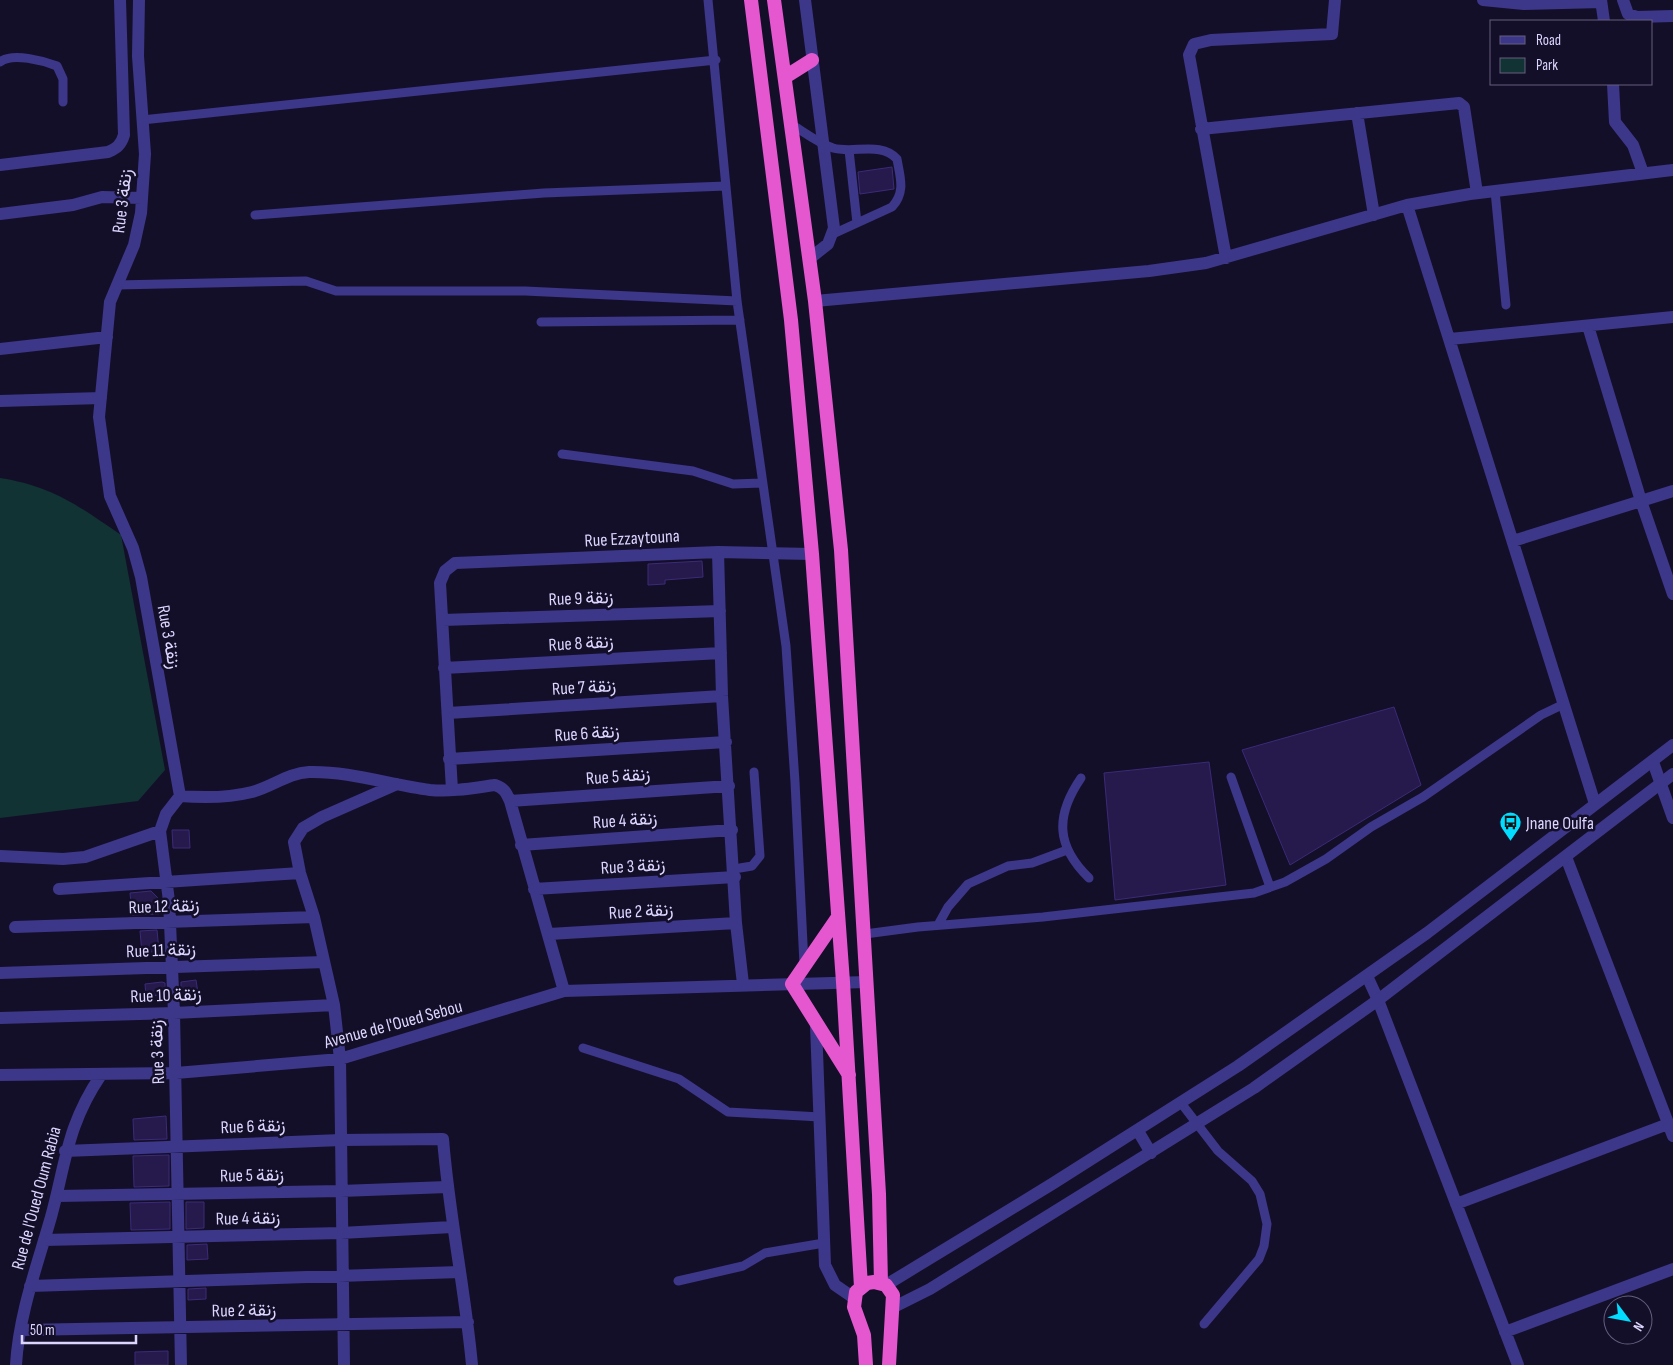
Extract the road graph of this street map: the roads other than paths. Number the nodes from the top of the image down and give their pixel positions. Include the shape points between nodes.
1 (120, 0) edge
2 (708, 0) edge
3 (751, 0) edge
4 (774, 0) edge
5 (805, 0) edge
6 (1334, 0) edge
7 (1483, 0) edge
8 (1623, 0) edge
9 (138, 1) edge
10 (1601, 1) edge
11 (1673, 16) edge
12 (1604, 20) edge
13 (716, 60) junction
14 (812, 60) junction
15 (0, 62) edge
16 (784, 77) junction
17 (1613, 85) edge
18 (63, 102) dead end
19 (1357, 113) junction
20 (142, 120) junction
21 (791, 124) junction
22 (1201, 129) junction
23 (823, 144) junction
24 (849, 150) junction
25 (0, 165) edge
26 (1673, 170) edge
27 (1643, 173) junction
28 (726, 186) junction
29 (1495, 191) junction
30 (1477, 193) junction
31 (142, 198) junction
32 (1407, 205) junction
33 (0, 214) edge
34 (255, 215) dead end
35 (1374, 215) junction
36 (857, 223) junction
37 (833, 234) junction
38 (1226, 258) junction
39 (809, 259) junction
40 (116, 285) junction
41 (737, 301) junction
42 (815, 301) junction
43 (1506, 305) dead end
44 (1673, 317) edge
45 (740, 320) junction
46 (540, 322) dead end
47 (1588, 326) junction
48 (107, 337) junction
49 (1450, 339) junction
50 (0, 349) edge
51 (101, 398) junction
52 (0, 401) edge
53 (562, 454) dead end
54 (762, 483) junction
55 (1673, 491) edge
56 (1641, 501) junction
57 (1513, 541) junction
58 (718, 552) junction
59 (771, 553) junction
60 (812, 554) junction
61 (1673, 594) edge
62 (720, 611) junction
63 (442, 620) junction
64 (721, 653) junction
65 (444, 668) junction
66 (722, 696) junction
67 (1564, 704) junction
68 (448, 713) junction
69 (726, 742) junction
70 (1673, 745) edge
71 (449, 758) junction
72 (1654, 762) junction
73 (754, 772) dead end
74 (1673, 774) edge
75 (1231, 777) dead end
76 (1081, 778) dead end
77 (397, 784) junction
78 (1660, 784) junction
79 (729, 786) junction
80 (452, 790) junction
81 (180, 796) junction
82 (510, 801) junction
83 (1595, 804) junction
84 (1673, 818) edge
85 (732, 830) junction
86 (160, 831) junction
87 (521, 845) junction
88 (1067, 850) junction
89 (0, 856) edge
90 (1566, 857) junction
91 (300, 872) junction
92 (734, 873) junction
93 (1089, 878) dead end
94 (167, 880) junction
95 (1270, 887) junction
96 (59, 889) dead end
97 (534, 889) junction
98 (838, 916) junction
99 (314, 917) junction
100 (170, 923) junction
101 (736, 923) junction
102 (938, 925) junction
103 (15, 927) dead end
104 (548, 934) junction
105 (865, 934) junction
106 (324, 962) junction
107 (804, 964) junction
108 (171, 966) junction
109 (0, 973) edge
110 (1367, 976) junction
111 (844, 982) junction
112 (868, 982) junction
113 (743, 984) junction
114 (792, 984) junction
115 (564, 992) junction
116 (1378, 1000) junction
117 (334, 1005) junction
118 (174, 1013) junction
119 (0, 1018) edge
120 (816, 1025) junction
121 (583, 1048) dead end
122 (340, 1059) junction
123 (176, 1074) junction
124 (0, 1075) edge
125 (101, 1075) junction
126 (849, 1075) junction
127 (1181, 1103) junction
128 (820, 1117) junction
129 (1197, 1124) junction
130 (1668, 1124) junction
131 (1138, 1131) junction
132 (1673, 1136) edge
133 (341, 1140) junction
134 (176, 1146) junction
135 (65, 1151) junction
136 (1151, 1153) junction
137 (447, 1187) junction
138 (341, 1191) junction
139 (178, 1193) junction
140 (57, 1196) junction
141 (1456, 1204) junction
142 (452, 1227) junction
143 (341, 1233) junction
144 (180, 1237) junction
145 (44, 1240) junction
146 (824, 1242) junction
147 (1673, 1269) edge
148 (460, 1272) junction
149 (343, 1277) junction
150 (678, 1281) dead end
151 (179, 1283) junction
152 (883, 1284) junction
153 (30, 1286) junction
154 (858, 1292) junction
155 (894, 1308) junction
156 (468, 1322) junction
157 (1204, 1324) dead end
158 (344, 1326) junction
159 (181, 1329) junction
160 (21, 1330) junction
161 (1505, 1332) junction
162 (16, 1365) edge
163 (181, 1365) edge
164 (344, 1365) edge
165 (472, 1365) edge
166 (866, 1365) edge
167 (889, 1365) edge
168 (1518, 1365) edge

1 - 25 street via 122,142 108,152
2 - 13 lane
3 - 60 highway via 792,320
4 - 16 highway
5 - 14 street
6 - 22 street via 1332,34 1225,39 1194,44 1189,55
7 - 10 street via 1524,4
8 - 11 street via 1628,14 1637,17
9 - 20 street, Rue 3 زنقة
10 - 12 street
13 - 20 lane
13 - 28 lane
14 - 16 highway
14 - 23 street
15 - 18 lane via 13,57 57,66 63,79
16 - 21 highway
17 - 27 street via 1615,122 1633,145
19 - 22 street
19 - 30 street via 1462,104
19 - 35 street
20 - 31 street, Rue 3 زنقة via 145,154
21 - 23 lane
21 - 39 highway
22 - 38 street
23 - 24 lane
23 - 37 street
24 - 36 lane
24 - 36 lane via 883,150 894,155 902,188 892,207
26 - 27 street
27 - 29 street
28 - 34 lane via 544,193
28 - 41 lane
29 - 30 street
29 - 43 lane
30 - 32 street
31 - 33 street via 102,197 73,205
31 - 40 street, Rue 3 زنقة via 134,244
32 - 35 street
32 - 49 street
35 - 38 street
36 - 37 lane
37 - 39 street via 828,244
38 - 42 street via 1149,271
39 - 42 highway
40 - 41 lane via 306,281 336,291 525,291
40 - 48 street, Rue 3 زنقة via 110,302
41 - 45 lane
42 - 105 highway via 841,550
44 - 47 street
45 - 46 lane
45 - 54 lane
47 - 49 street
47 - 56 street
48 - 50 street
48 - 51 street, Rue 3 زنقة
49 - 57 street
51 - 52 street
51 - 81 street, Rue 3 زنقة via 99,417 110,496 133,548 141,577
53 - 54 lane via 693,470 733,484
54 - 59 lane
55 - 56 street
56 - 57 street
56 - 61 street
57 - 67 street
58 - 59 street, Rue Ezzaytouna
58 - 62 street
58 - 63 street, Rue Ezzaytouna via 455,563 445,571 440,583
59 - 60 street, Rue Ezzaytouna
59 - 107 lane via 786,646
60 - 98 highway
62 - 63 street, Rue 9 زنقة
62 - 64 street
63 - 65 street
64 - 65 street, Rue 8 زنقة
64 - 66 street
65 - 68 street
66 - 68 street, Rue 7 زنقة
66 - 69 street
67 - 83 street
67 - 95 lane via 1541,715 1326,859
68 - 71 street
69 - 71 street, Rue 6 زنقة
69 - 79 street
70 - 72 street
71 - 80 street
72 - 78 street
72 - 83 street
73 - 92 lane via 760,856 752,866
74 - 78 street
75 - 95 lane
76 - 88 lane via 1065,810 1062,832
77 - 80 street
77 - 81 street via 330,772 307,772 253,792 203,798
77 - 91 street via 303,828 294,842
78 - 84 street
78 - 90 street
79 - 82 street, Rue 5 زنقة
79 - 85 street
80 - 82 street via 495,785 506,791
81 - 86 street via 166,814
82 - 87 street
83 - 110 street
85 - 87 street, Rue 4 زنقة
85 - 92 street
86 - 89 street via 85,857
86 - 94 street, Rue 3 زنقة
87 - 97 street
88 - 93 lane via 1073,862
88 - 102 lane via 1032,863 1008,866 968,884 948,907
90 - 116 street
90 - 130 street
91 - 94 street
91 - 99 street
92 - 97 street, Rue 3 زنقة
92 - 101 street
94 - 96 street
94 - 100 street, Rue 3 زنقة
95 - 102 lane via 1254,893 1043,917
97 - 104 street
98 - 107 highway
98 - 111 highway
99 - 100 street, Rue 12 زنقة
99 - 106 street
100 - 103 street, Rue 12 زنقة
100 - 108 street, Rue 3 زنقة
101 - 104 street, Rue 2 زنقة
101 - 113 street
102 - 105 lane
104 - 115 street
105 - 112 highway
106 - 108 street, Rue 11 زنقة
106 - 117 street
107 - 114 highway
108 - 109 street, Rue 11 زنقة
108 - 118 street, Rue 3 زنقة
110 - 116 street
110 - 127 street
111 - 112 street, Avenue de l'Oued Sebou
111 - 114 street, Avenue de l'Oued Sebou
111 - 126 highway
112 - 152 highway
113 - 114 street, Avenue de l'Oued Sebou
113 - 115 street, Avenue de l'Oued Sebou
114 - 120 highway
115 - 122 street, Avenue de l'Oued Sebou
116 - 129 street via 1254,1088
116 - 141 street
117 - 118 street, Rue 10 زنقة
117 - 122 street
118 - 119 street, Rue 10 زنقة
118 - 123 street, Rue 3 زنقة
120 - 126 highway
120 - 128 street
121 - 128 lane via 679,1079 728,1112
122 - 123 street, Avenue de l'Oued Sebou
122 - 133 street
123 - 125 street, Avenue de l'Oued Sebou
123 - 134 street, Rue 3 زنقة
124 - 125 street, Avenue de l'Oued Sebou
125 - 135 street, Rue de l'Oued Oum Rabia via 80,1112
126 - 154 highway
127 - 129 lane
127 - 131 street
128 - 146 street
129 - 136 street
129 - 157 lane via 1218,1151 1252,1181 1260,1194 1267,1224 1259,1259
130 - 132 street
130 - 141 street
131 - 136 street
131 - 152 street
133 - 134 street, Rue 6 زنقة
133 - 137 street, Rue 6 زنقة via 443,1139
133 - 138 street
134 - 135 street, Rue 6 زنقة
134 - 139 street, Rue 3 زنقة
135 - 140 street, Rue de l'Oued Oum Rabia
136 - 155 street
137 - 138 street, Rue 5 زنقة
137 - 142 street
138 - 139 street, Rue 5 زنقة
138 - 143 street
139 - 140 street, Rue 5 زنقة
139 - 144 street, Rue 3 زنقة
140 - 145 street, Rue de l'Oued Oum Rabia
141 - 161 street
142 - 143 street, Rue 4 زنقة
142 - 148 street
143 - 144 street, Rue 4 زنقة
143 - 149 street
144 - 145 street, Rue 4 زنقة
144 - 151 street, Rue 3 زنقة
145 - 153 street, Rue de l'Oued Oum Rabia
146 - 150 lane via 765,1253 743,1266
146 - 154 street via 829,1276 840,1289
147 - 161 street
148 - 149 street
148 - 156 street
149 - 151 street
149 - 158 street
151 - 153 street
151 - 159 street, Rue 3 زنقة
152 - 154 highway via 867,1283
152 - 155 highway via 893,1295
153 - 160 street, Rue de l'Oued Oum Rabia
154 - 166 highway via 854,1308 864,1335
155 - 167 highway
156 - 158 street, Rue 2 زنقة
156 - 165 street
158 - 159 street, Rue 2 زنقة
158 - 164 street
159 - 160 street, Rue 2 زنقة
159 - 163 street, Rue 3 زنقة
160 - 162 street, Rue de l'Oued Oum Rabia
161 - 168 street

